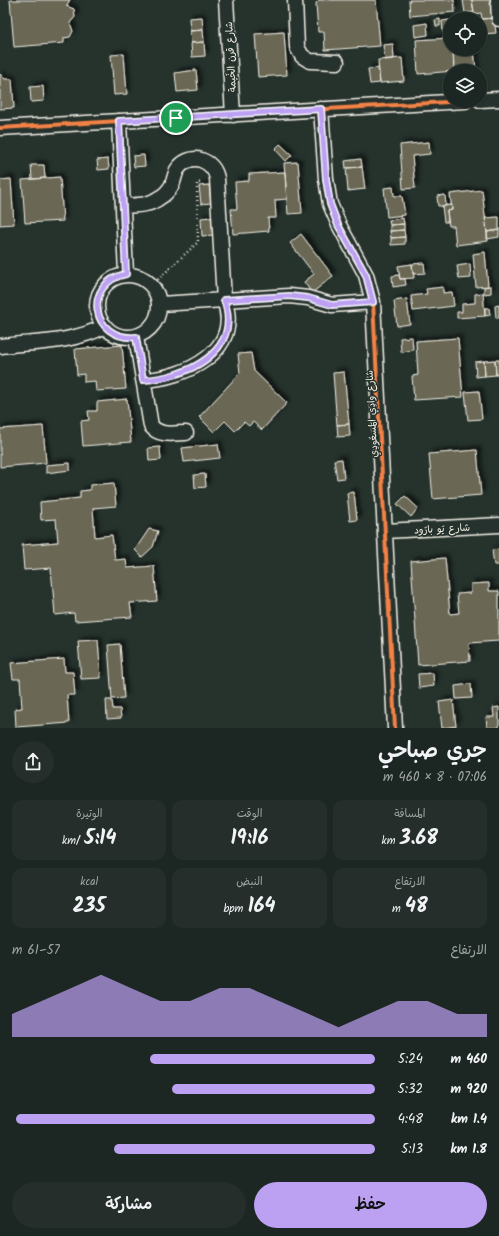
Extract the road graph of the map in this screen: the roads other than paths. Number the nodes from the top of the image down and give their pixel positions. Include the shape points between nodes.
1 (226, 0) edge
2 (295, 0) edge
3 (498, 0) edge
4 (499, 19) edge
5 (337, 62) dead end
6 (499, 99) edge
7 (487, 100) edge
8 (443, 102) edge
9 (321, 109) junction
10 (233, 115) junction
11 (119, 121) junction
12 (0, 128) edge
13 (123, 206) junction
14 (126, 274) junction
15 (224, 300) junction
16 (373, 302) junction
17 (160, 304) junction
18 (105, 326) junction
19 (136, 337) junction
20 (0, 346) edge
21 (143, 380) junction
22 (186, 433) dead end
23 (499, 525) edge
24 (386, 531) junction
25 (395, 728) edge

1 - 10 street, شارع قرن الخَيمة
2 - 5 street via 297,47 302,56 310,61
3 - 4 street
6 - 7 street
8 - 9 street
9 - 10 street
9 - 16 street, شارع وادِي المَسعُودِي via 330,204 338,225 366,275
10 - 11 street
11 - 12 street
11 - 13 street
13 - 14 street
13 - 15 street via 158,200 169,190 177,170 187,161 200,160 212,166 217,178
14 - 17 street via 140,277 152,285
14 - 18 street via 110,280 99,294 97,311
15 - 16 street via 289,296 332,305
15 - 17 street
15 - 21 street via 228,325 217,349 181,373 156,380
16 - 24 street, شارع وادِي المَسعُودِي
17 - 19 street via 156,321 151,328
18 - 19 street via 119,336
18 - 20 street via 65,340
19 - 21 street
21 - 22 street via 151,426 161,433
23 - 24 street, شارع يَو بارُود
24 - 25 street, شارع وادِي المَسعُودِي

